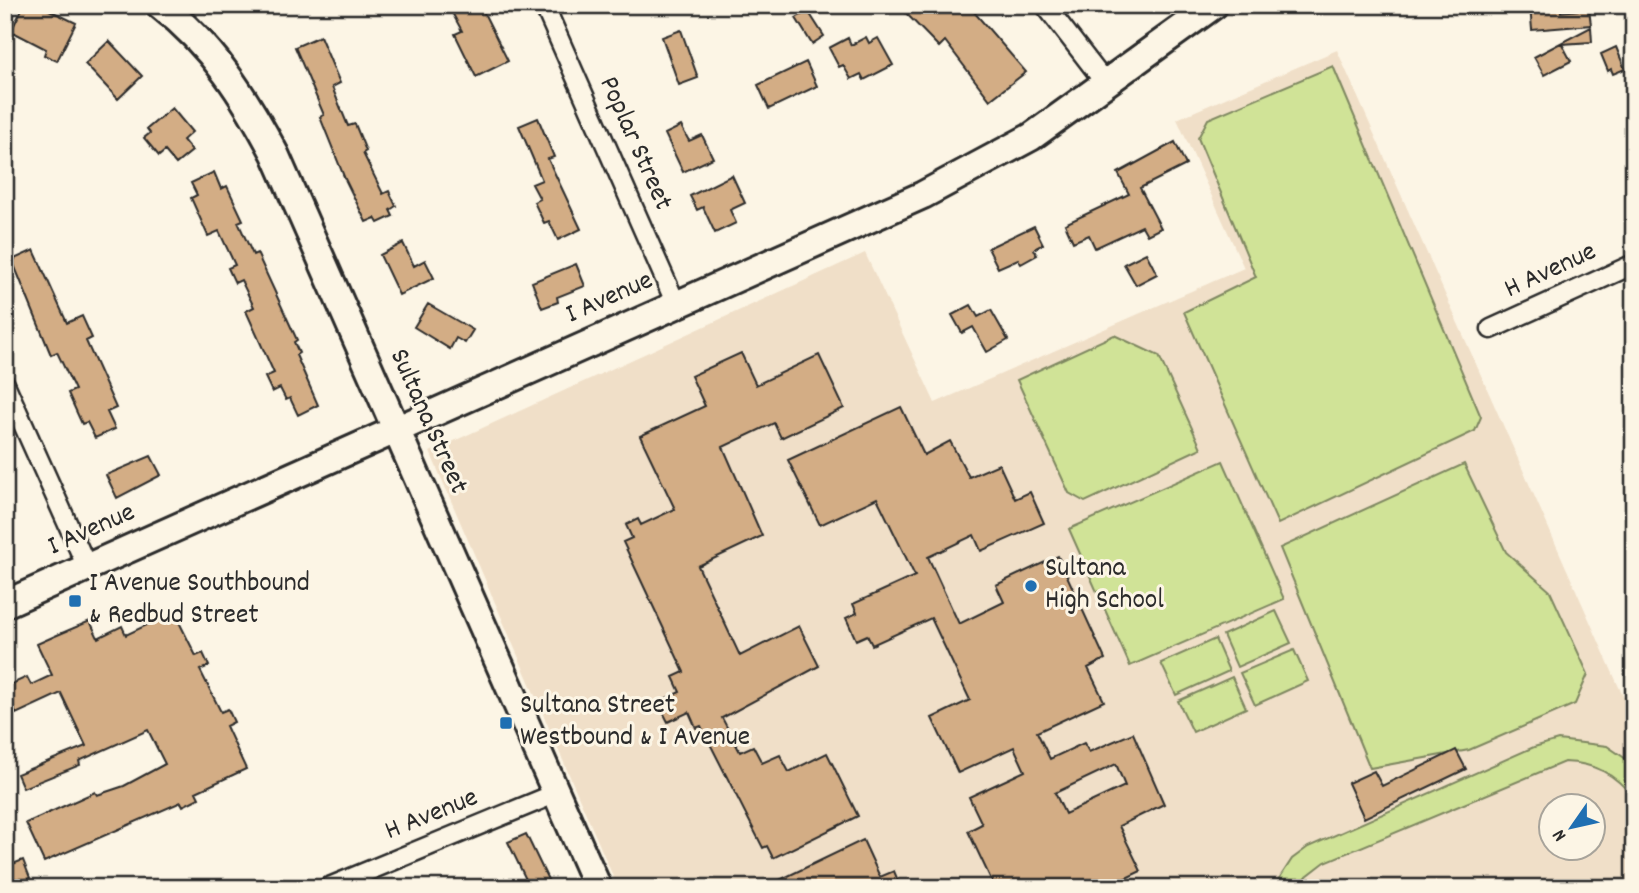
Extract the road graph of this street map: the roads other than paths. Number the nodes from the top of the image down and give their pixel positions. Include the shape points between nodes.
1 (160, 5) edge
2 (544, 5) edge
3 (1045, 5) edge
4 (1214, 5) edge
5 (1106, 84) junction
6 (1634, 264) edge
7 (676, 304) junction
8 (1491, 329) dead end
9 (5, 384) edge
10 (395, 429) junction
11 (87, 568) junction
12 (5, 604) edge
13 (556, 793) junction
14 (327, 888) edge
15 (598, 888) edge

1 - 10 main road, Sultana Street via 209,51 256,119
2 - 7 street, Poplar Street
3 - 5 street
4 - 5 main road, I Avenue
5 - 7 main road, I Avenue via 981,165 891,211
6 - 8 street, H Avenue
7 - 10 main road, I Avenue
9 - 11 street
10 - 11 main road, I Avenue
10 - 13 main road, Sultana Street
11 - 12 main road, I Avenue
13 - 14 street, H Avenue
13 - 15 main road, Sultana Street

